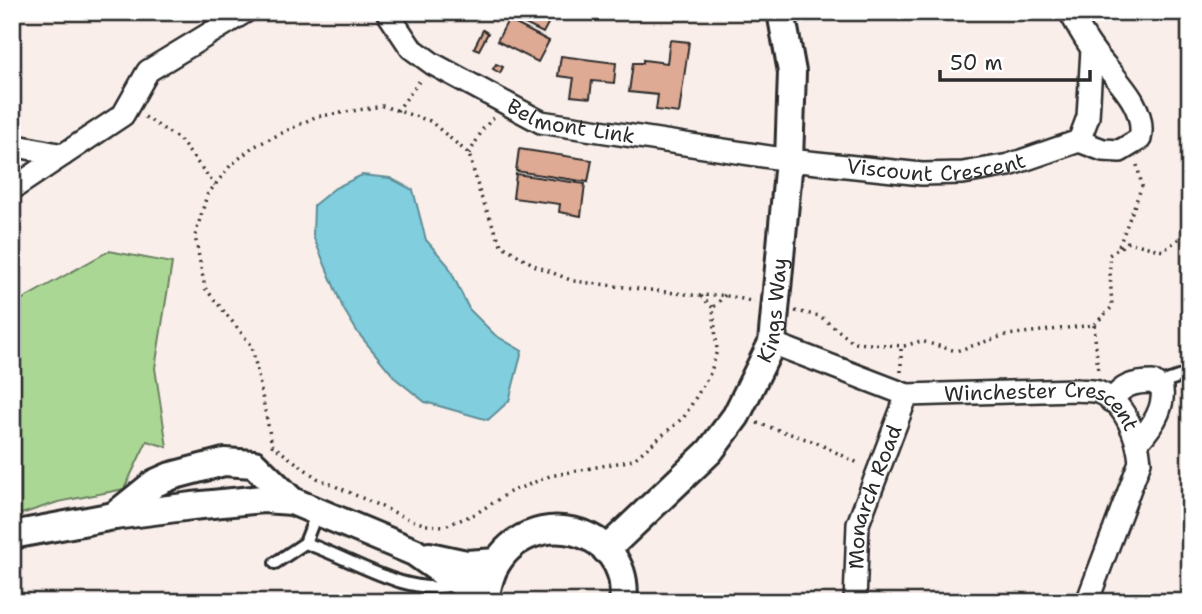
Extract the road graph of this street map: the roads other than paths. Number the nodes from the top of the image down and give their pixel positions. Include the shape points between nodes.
1 (245, 12) edge
2 (387, 12) edge
3 (782, 12) edge
4 (1070, 12) edge
5 (1092, 49) junction
6 (1079, 141) junction
7 (12, 145) edge
8 (69, 151) junction
9 (789, 160) junction
10 (12, 188) edge
11 (772, 343) junction
12 (1190, 373) edge
13 (1158, 384) junction
14 (907, 395) junction
15 (1105, 397) junction
16 (1138, 442) junction
17 (292, 501) junction
18 (317, 512) junction
19 (114, 516) junction
20 (12, 536) edge
21 (306, 542) junction
22 (606, 550) junction
23 (414, 552) junction
24 (497, 562) junction
25 (275, 563) dead end
26 (462, 583) junction
27 (486, 598) edge
28 (623, 602) edge
29 (855, 602) edge
30 (1087, 602) edge

1 - 8 street via 148,71 123,115
2 - 9 street, Belmont Link via 411,48 433,64 541,122
3 - 9 street, Kings Way via 792,72
4 - 5 street
5 - 6 street via 1087,117
5 - 6 street via 1132,100 1141,120 1140,139 1120,150 1103,150
6 - 9 street, Viscount Crescent via 1009,165 963,173 922,174
7 - 8 street
8 - 10 street
9 - 11 street, Kings Way
11 - 14 street, Winchester Crescent
11 - 22 street, Kings Way via 736,416 710,451
12 - 13 lane
13 - 15 street via 1132,383
13 - 16 street via 1163,394 1157,414
14 - 15 street, Winchester Crescent via 1076,390
14 - 29 street, Monarch Road via 856,538
15 - 16 street, Winchester Crescent via 1131,426
16 - 30 street, Winchester Crescent via 1140,462
17 - 18 street
17 - 19 street via 232,502
17 - 19 street via 263,470 140,495
18 - 21 lane
18 - 23 street
19 - 20 street
21 - 25 lane
21 - 26 lane via 424,589
22 - 24 street via 565,528 541,529 519,538
22 - 28 street via 619,570
23 - 24 street via 466,564
23 - 26 street
24 - 27 street
26 - 27 street

